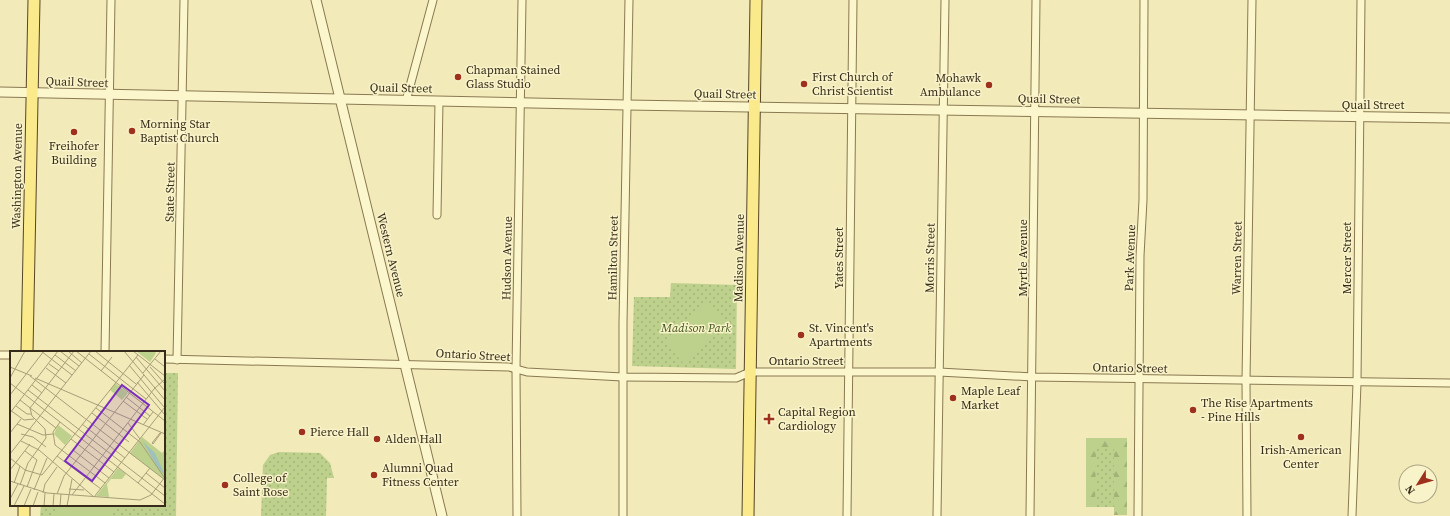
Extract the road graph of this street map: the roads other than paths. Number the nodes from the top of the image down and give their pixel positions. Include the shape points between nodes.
1 (34, 0) edge
2 (111, 0) edge
3 (184, 0) edge
4 (316, 0) edge
5 (433, 0) edge
6 (522, 0) edge
7 (629, 0) edge
8 (756, 0) edge
9 (853, 0) edge
10 (945, 0) edge
11 (1036, 0) edge
12 (1144, 0) edge
13 (1252, 0) edge
14 (1361, 0) edge
15 (0, 92) edge
16 (32, 93) junction
17 (110, 95) junction
18 (182, 95) junction
19 (340, 99) junction
20 (406, 100) junction
21 (439, 101) junction
22 (520, 102) junction
23 (627, 105) junction
24 (754, 106) junction
25 (851, 107) junction
26 (944, 110) junction
27 (1035, 110) junction
28 (1143, 114) junction
29 (1250, 115) junction
30 (1359, 117) junction
31 (1450, 118) edge
32 (437, 215) dead end
33 (27, 351) edge
34 (105, 351) edge
35 (165, 359) edge
36 (177, 360) junction
37 (405, 364) junction
38 (516, 369) junction
39 (849, 371) junction
40 (750, 372) junction
41 (939, 372) junction
42 (623, 377) junction
43 (1033, 377) junction
44 (1139, 379) junction
45 (1246, 381) junction
46 (1357, 383) junction
47 (1450, 383) edge
48 (442, 516) edge
49 (517, 516) edge
50 (623, 516) edge
51 (748, 516) edge
52 (847, 516) edge
53 (937, 516) edge
54 (1030, 516) edge
55 (1138, 516) edge
56 (1247, 516) edge
57 (1352, 516) edge

1 - 16 main road, Washington Avenue
2 - 17 street
3 - 18 street, State Street
4 - 19 street, Western Avenue
5 - 20 street
6 - 22 street, Hudson Avenue
7 - 23 street, Hamilton Street
8 - 24 main road, Madison Avenue
9 - 25 street, Yates Street
10 - 26 street, Morris Street
11 - 27 street, Myrtle Avenue
12 - 28 street, Park Avenue
13 - 29 street, Warren Street
14 - 30 street, Mercer Street
15 - 16 street, Quail Street
16 - 17 street, Quail Street
16 - 33 main road, Washington Avenue
17 - 18 street, Quail Street
17 - 34 street
18 - 19 street, Quail Street
18 - 36 street, State Street
19 - 20 street, Quail Street
19 - 37 street, Western Avenue
20 - 21 street, Quail Street
21 - 22 street, Quail Street
21 - 32 street
22 - 23 street, Quail Street
22 - 38 street, Hudson Avenue
23 - 24 street, Quail Street
23 - 42 street, Hamilton Street
24 - 25 street, Quail Street
24 - 40 main road, Madison Avenue
25 - 26 street, Quail Street
25 - 39 street, Yates Street
26 - 27 street, Quail Street
26 - 41 street, Morris Street
27 - 28 street, Quail Street
27 - 43 street, Myrtle Avenue
28 - 29 street, Quail Street
28 - 44 street, Park Avenue
29 - 30 street, Quail Street
29 - 45 street, Warren Street
30 - 31 street, Quail Street
30 - 46 street, Mercer Street
35 - 36 street, Ontario Street
36 - 37 street, Ontario Street
37 - 38 street, Ontario Street via 509,366
37 - 48 street, Western Avenue
38 - 42 street, Ontario Street via 527,372
38 - 49 street, Hudson Avenue
39 - 40 street, Ontario Street
39 - 41 street, Ontario Street
39 - 52 street, Yates Street
40 - 42 street, Ontario Street via 736,378
40 - 51 main road, Madison Avenue
41 - 43 street, Ontario Street
41 - 53 street, Morris Street
42 - 50 street, Hamilton Street
43 - 44 street, Ontario Street
43 - 54 street, Myrtle Avenue
44 - 45 street, Ontario Street
44 - 55 street, Park Avenue
45 - 46 street, Ontario Street
45 - 56 street, Warren Street
46 - 47 street, Ontario Street
46 - 57 street, Mercer Street

